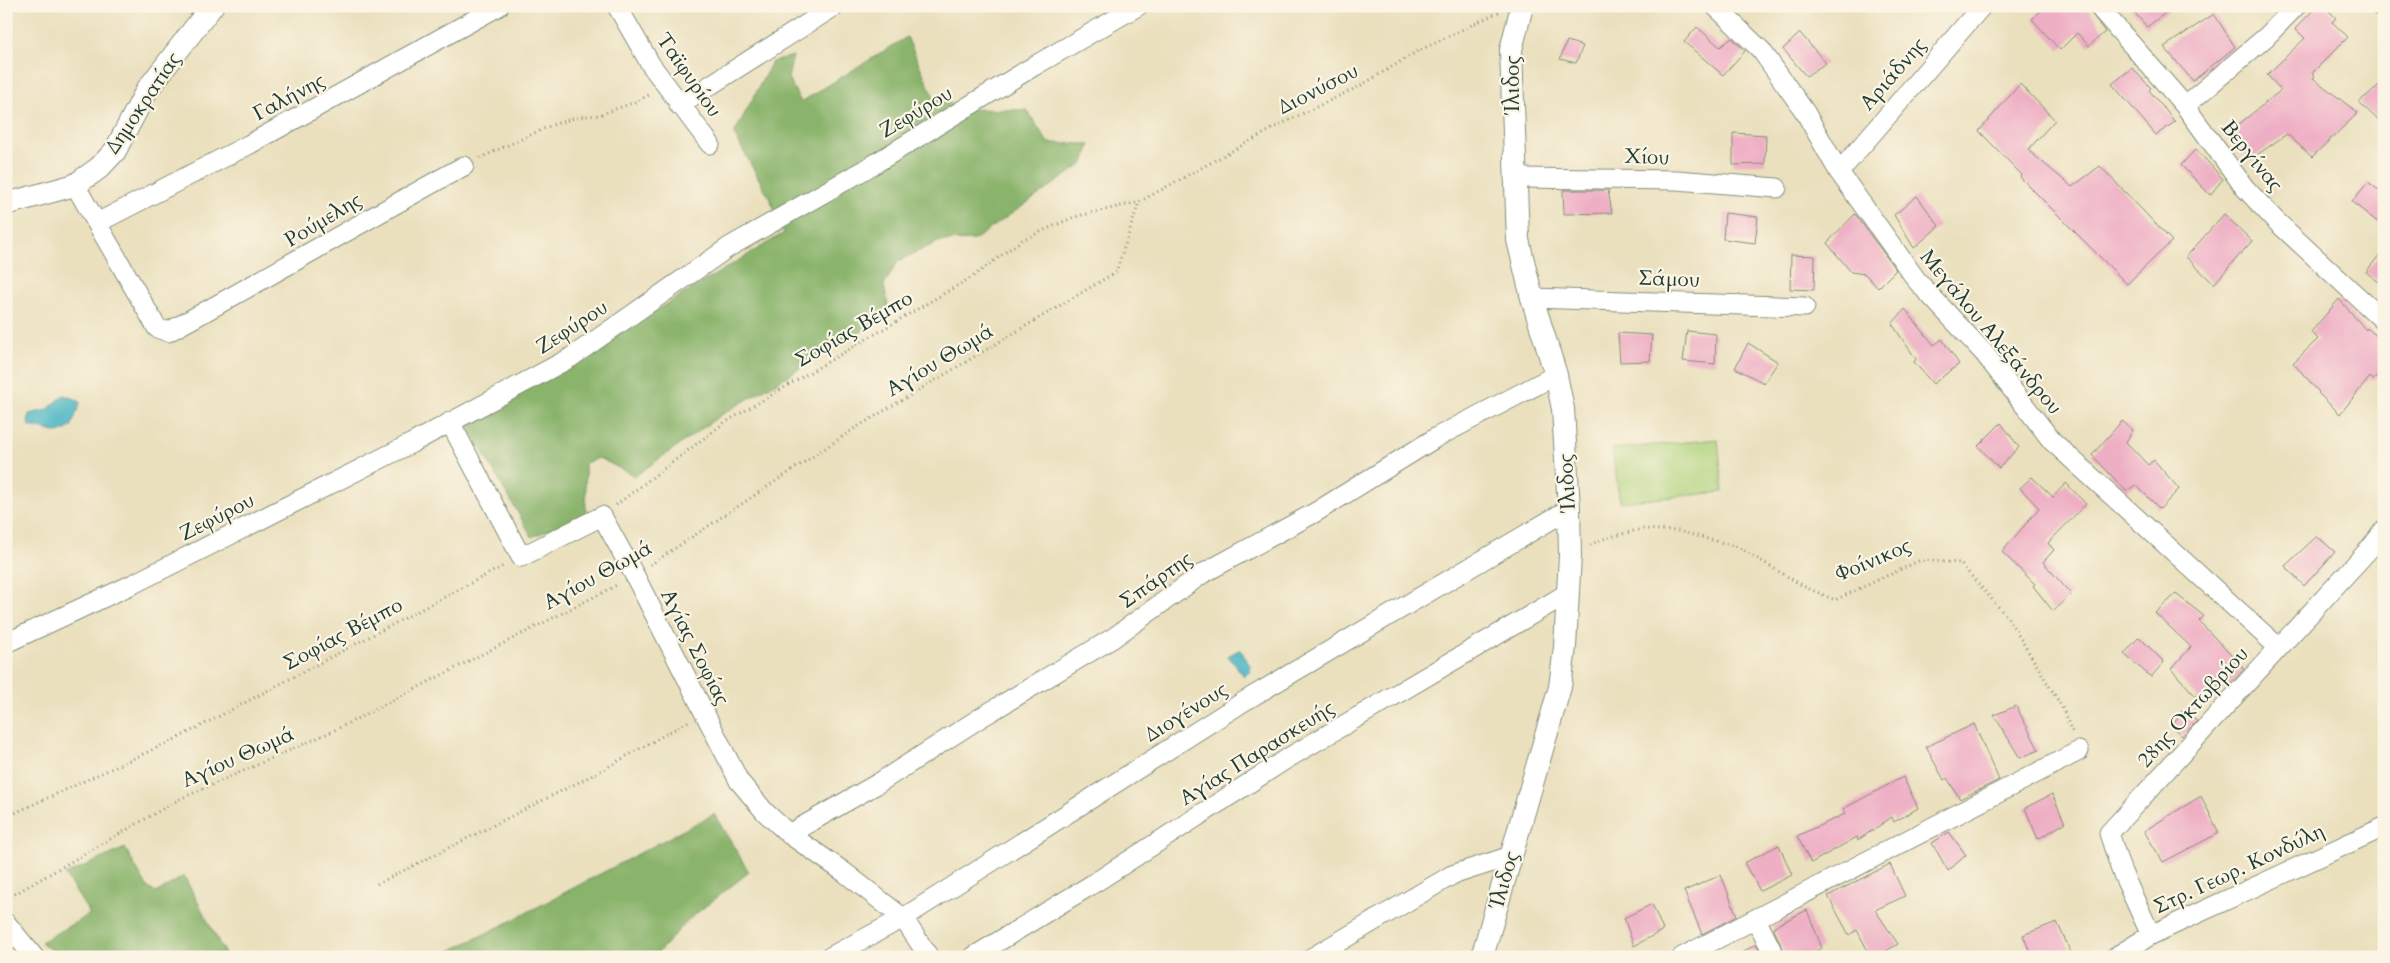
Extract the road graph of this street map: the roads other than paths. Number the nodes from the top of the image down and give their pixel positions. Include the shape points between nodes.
1 (212, 6) edge
2 (499, 6) edge
3 (617, 6) edge
4 (835, 6) edge
5 (1138, 6) edge
6 (1714, 6) edge
7 (1982, 6) edge
8 (2098, 6) edge
9 (2296, 6) edge
10 (2380, 6) edge
11 (1513, 8) edge
12 (2384, 9) edge
13 (679, 105) junction
14 (2185, 106) junction
15 (710, 144) dead end
16 (464, 166) road end
17 (1839, 172) junction
18 (1514, 178) junction
19 (75, 185) junction
20 (1777, 188) dead end
21 (6, 204) edge
22 (97, 223) junction
23 (1532, 298) junction
24 (1805, 307) dead end
25 (2384, 322) edge
26 (1556, 375) junction
27 (450, 422) junction
28 (1569, 508) junction
29 (2384, 530) edge
30 (1568, 593) junction
31 (6, 643) edge
32 (2278, 647) junction
33 (2079, 751) road end
34 (2384, 827) edge
35 (789, 834) junction
36 (1511, 856) junction
37 (902, 918) junction
38 (1756, 919) junction
39 (6, 923) edge
40 (2151, 935) junction
41 (34, 957) edge
42 (830, 957) edge
43 (929, 957) edge
44 (973, 957) edge
45 (1313, 957) edge
46 (1482, 957) edge
47 (1682, 957) edge
48 (1775, 957) edge
49 (2115, 957) edge

1 - 19 street, Δημοκρατίας via 147,90 115,151 99,168
2 - 22 street, Γαλήνης via 250,144
3 - 13 street, Ταϊφυρίου
4 - 13 street
5 - 27 street, Ζεφύρου via 729,247 570,358
6 - 17 street, Μεγάλου Αλεξάνδρου via 1761,50 1806,112
7 - 17 street, Αριάδνης
8 - 14 street, Βεργίνας
9 - 14 street via 2266,37
10 - 12 street
11 - 18 street, Ίλιδος
13 - 15 street, Ταϊφυρίου
14 - 25 street, Βεργίνας via 2245,188
16 - 22 street, Ρούμελης via 168,332 157,328
17 - 32 street, Μεγάλου Αλεξάνδρου via 1918,282 1984,353 2052,440
18 - 20 street, Χίου via 1660,180
18 - 23 street, Ίλιδος via 1518,240
19 - 21 street, Δημοκρατίας
19 - 22 street, Ρούμελης
23 - 24 street, Σάμου
23 - 26 street, Ίλιδος
26 - 28 street, Ίλιδος via 1563,410
26 - 35 street, Σπάρτης via 1436,437 1316,512 1202,574 1113,638 877,784
27 - 31 street, Ζεφύρου via 133,584
27 - 35 street, Αγίας Σοφίας via 522,557 602,516 739,781
28 - 30 street, Ίλιδος
28 - 37 street, Διογένους via 1243,702
29 - 32 street, 28ης Οκτωβρίου
30 - 36 street, Ίλιδος via 1566,647 1560,687
30 - 44 street, Αγίας Παρασκευής via 1288,758
32 - 40 street, 28ης Οκτωβρίου via 2109,833 2121,870
33 - 38 street
34 - 40 street, Στρ. Γεωρ. Κονδύλη
35 - 37 street, Αγίας Σοφίας
36 - 45 street via 1452,875
36 - 46 street, Ίλιδος
37 - 42 street, Διογένους
37 - 43 street, Αγίας Σοφίας
38 - 47 street
38 - 48 street
39 - 41 street
40 - 49 street, Στρ. Γεωρ. Κονδύλη

